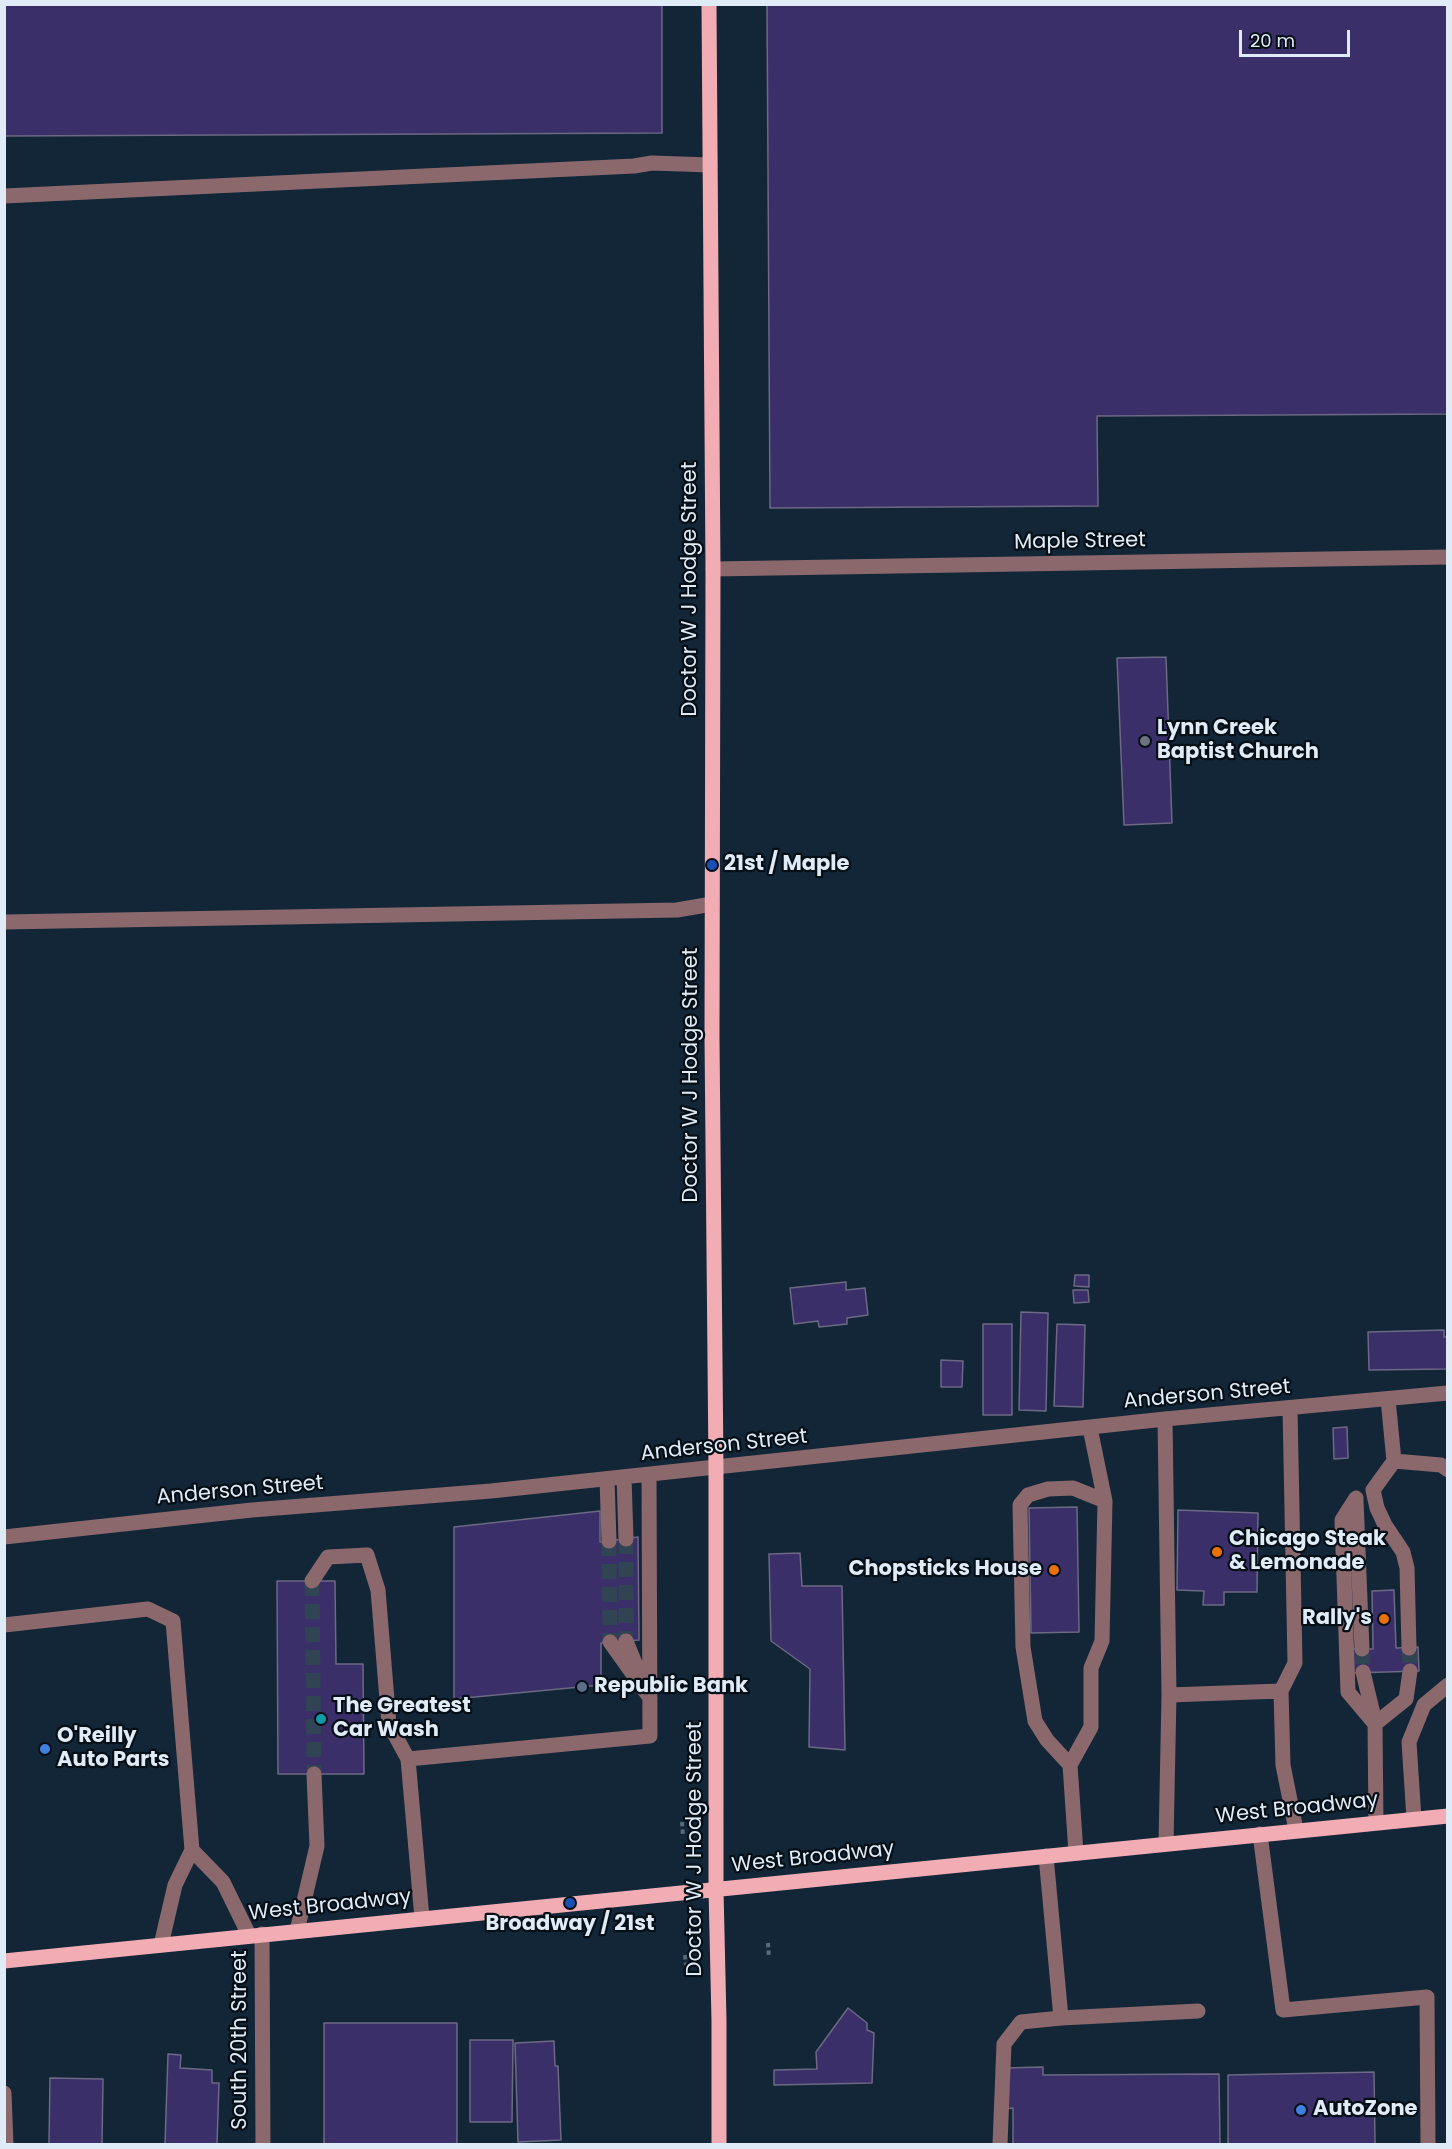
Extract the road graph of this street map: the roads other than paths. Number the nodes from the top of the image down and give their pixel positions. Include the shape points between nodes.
1 (709, 4) edge
2 (710, 165) junction
3 (4, 196) edge
4 (1448, 557) edge
5 (713, 569) junction
6 (712, 904) junction
7 (4, 922) edge
8 (1448, 1393) edge
9 (1388, 1399) junction
10 (1290, 1408) junction
11 (1165, 1419) junction
12 (1090, 1428) junction
13 (1394, 1461) junction
14 (716, 1468) junction
15 (1448, 1470) edge
16 (649, 1474) junction
17 (624, 1478) junction
18 (607, 1479) junction
19 (1373, 1490) junction
20 (1356, 1498) junction
21 (1105, 1501) junction
22 (4, 1537) edge
23 (626, 1539) tunnel mouth
24 (609, 1541) tunnel mouth
25 (312, 1581) tunnel mouth
26 (4, 1625) edge
27 (626, 1641) tunnel mouth
28 (610, 1642) tunnel mouth
29 (1409, 1648) tunnel mouth
30 (1362, 1649) tunnel mouth
31 (1410, 1671) tunnel mouth
32 (1363, 1672) tunnel mouth
33 (1448, 1685) edge
34 (1281, 1691) junction
35 (1169, 1695) junction
36 (650, 1698) junction
37 (1375, 1724) junction
38 (408, 1759) junction
39 (1070, 1765) junction
40 (314, 1774) tunnel mouth
41 (1448, 1816) edge
42 (1414, 1819) junction
43 (1376, 1822) junction
44 (1296, 1830) junction
45 (1260, 1834) junction
46 (1166, 1843) junction
47 (192, 1850) junction
48 (1077, 1853) junction
49 (1046, 1856) junction
50 (716, 1888) junction
51 (422, 1918) junction
52 (297, 1930) junction
53 (255, 1935) junction
54 (161, 1945) junction
55 (4, 1961) edge
56 (1198, 2011) dead end
57 (1061, 2018) junction
58 (4, 2093) edge
59 (6, 2145) edge
60 (263, 2145) edge
61 (719, 2145) edge
62 (1000, 2145) edge
63 (1428, 2145) edge

1 - 2 main road, Doctor W J Hodge Street
2 - 3 street via 652,163
2 - 5 main road, Doctor W J Hodge Street
4 - 5 street, Maple Street
5 - 6 main road, Doctor W J Hodge Street
6 - 7 street via 677,910
6 - 14 main road, Doctor W J Hodge Street
8 - 9 street, Anderson Street
9 - 10 street, Anderson Street
9 - 13 street
10 - 11 street, Anderson Street
10 - 34 street via 1295,1663
11 - 12 street, Anderson Street
11 - 35 street
12 - 14 street, Anderson Street
12 - 21 street
13 - 15 street via 1441,1465
13 - 19 street
14 - 16 street, Anderson Street
14 - 50 main road, Doctor W J Hodge Street
16 - 17 street, Anderson Street
16 - 36 street
17 - 18 street, Anderson Street
17 - 23 street
18 - 22 street, Anderson Street via 252,1510
18 - 24 street
19 - 20 street
19 - 29 street via 1377,1508 1403,1552 1407,1568
20 - 30 street
20 - 37 street via 1342,1520 1348,1692
21 - 39 street via 1102,1641 1091,1668 1091,1727
21 - 39 street via 1073,1488 1048,1489 1028,1495 1020,1505 1023,1647 1035,1721
25 - 38 street via 328,1557 367,1555 378,1590 389,1724
26 - 47 street via 148,1609 173,1621
27 - 36 street
28 - 36 street
31 - 37 street via 1406,1699
32 - 37 street
33 - 42 street via 1424,1705 1409,1742
34 - 35 street
34 - 44 street via 1283,1765
35 - 46 street
36 - 38 street via 650,1736
37 - 43 street
38 - 51 street
39 - 48 street
40 - 52 street via 317,1846
41 - 42 main road, West Broadway
42 - 43 main road, West Broadway
43 - 44 main road, West Broadway
44 - 45 main road, West Broadway
45 - 46 main road, West Broadway
45 - 63 street via 1283,2010 1427,1997
46 - 48 main road, West Broadway
47 - 53 street via 223,1882
47 - 54 street via 175,1886
48 - 49 main road, West Broadway
49 - 50 main road, West Broadway
49 - 57 street
50 - 51 main road, West Broadway
50 - 61 main road, Doctor W J Hodge Street
51 - 52 main road, West Broadway
52 - 53 main road, West Broadway
53 - 54 main road, West Broadway
53 - 60 street, South 20th Street
54 - 55 main road, West Broadway
56 - 57 street
57 - 62 street via 1021,2022 1004,2044
58 - 59 street

